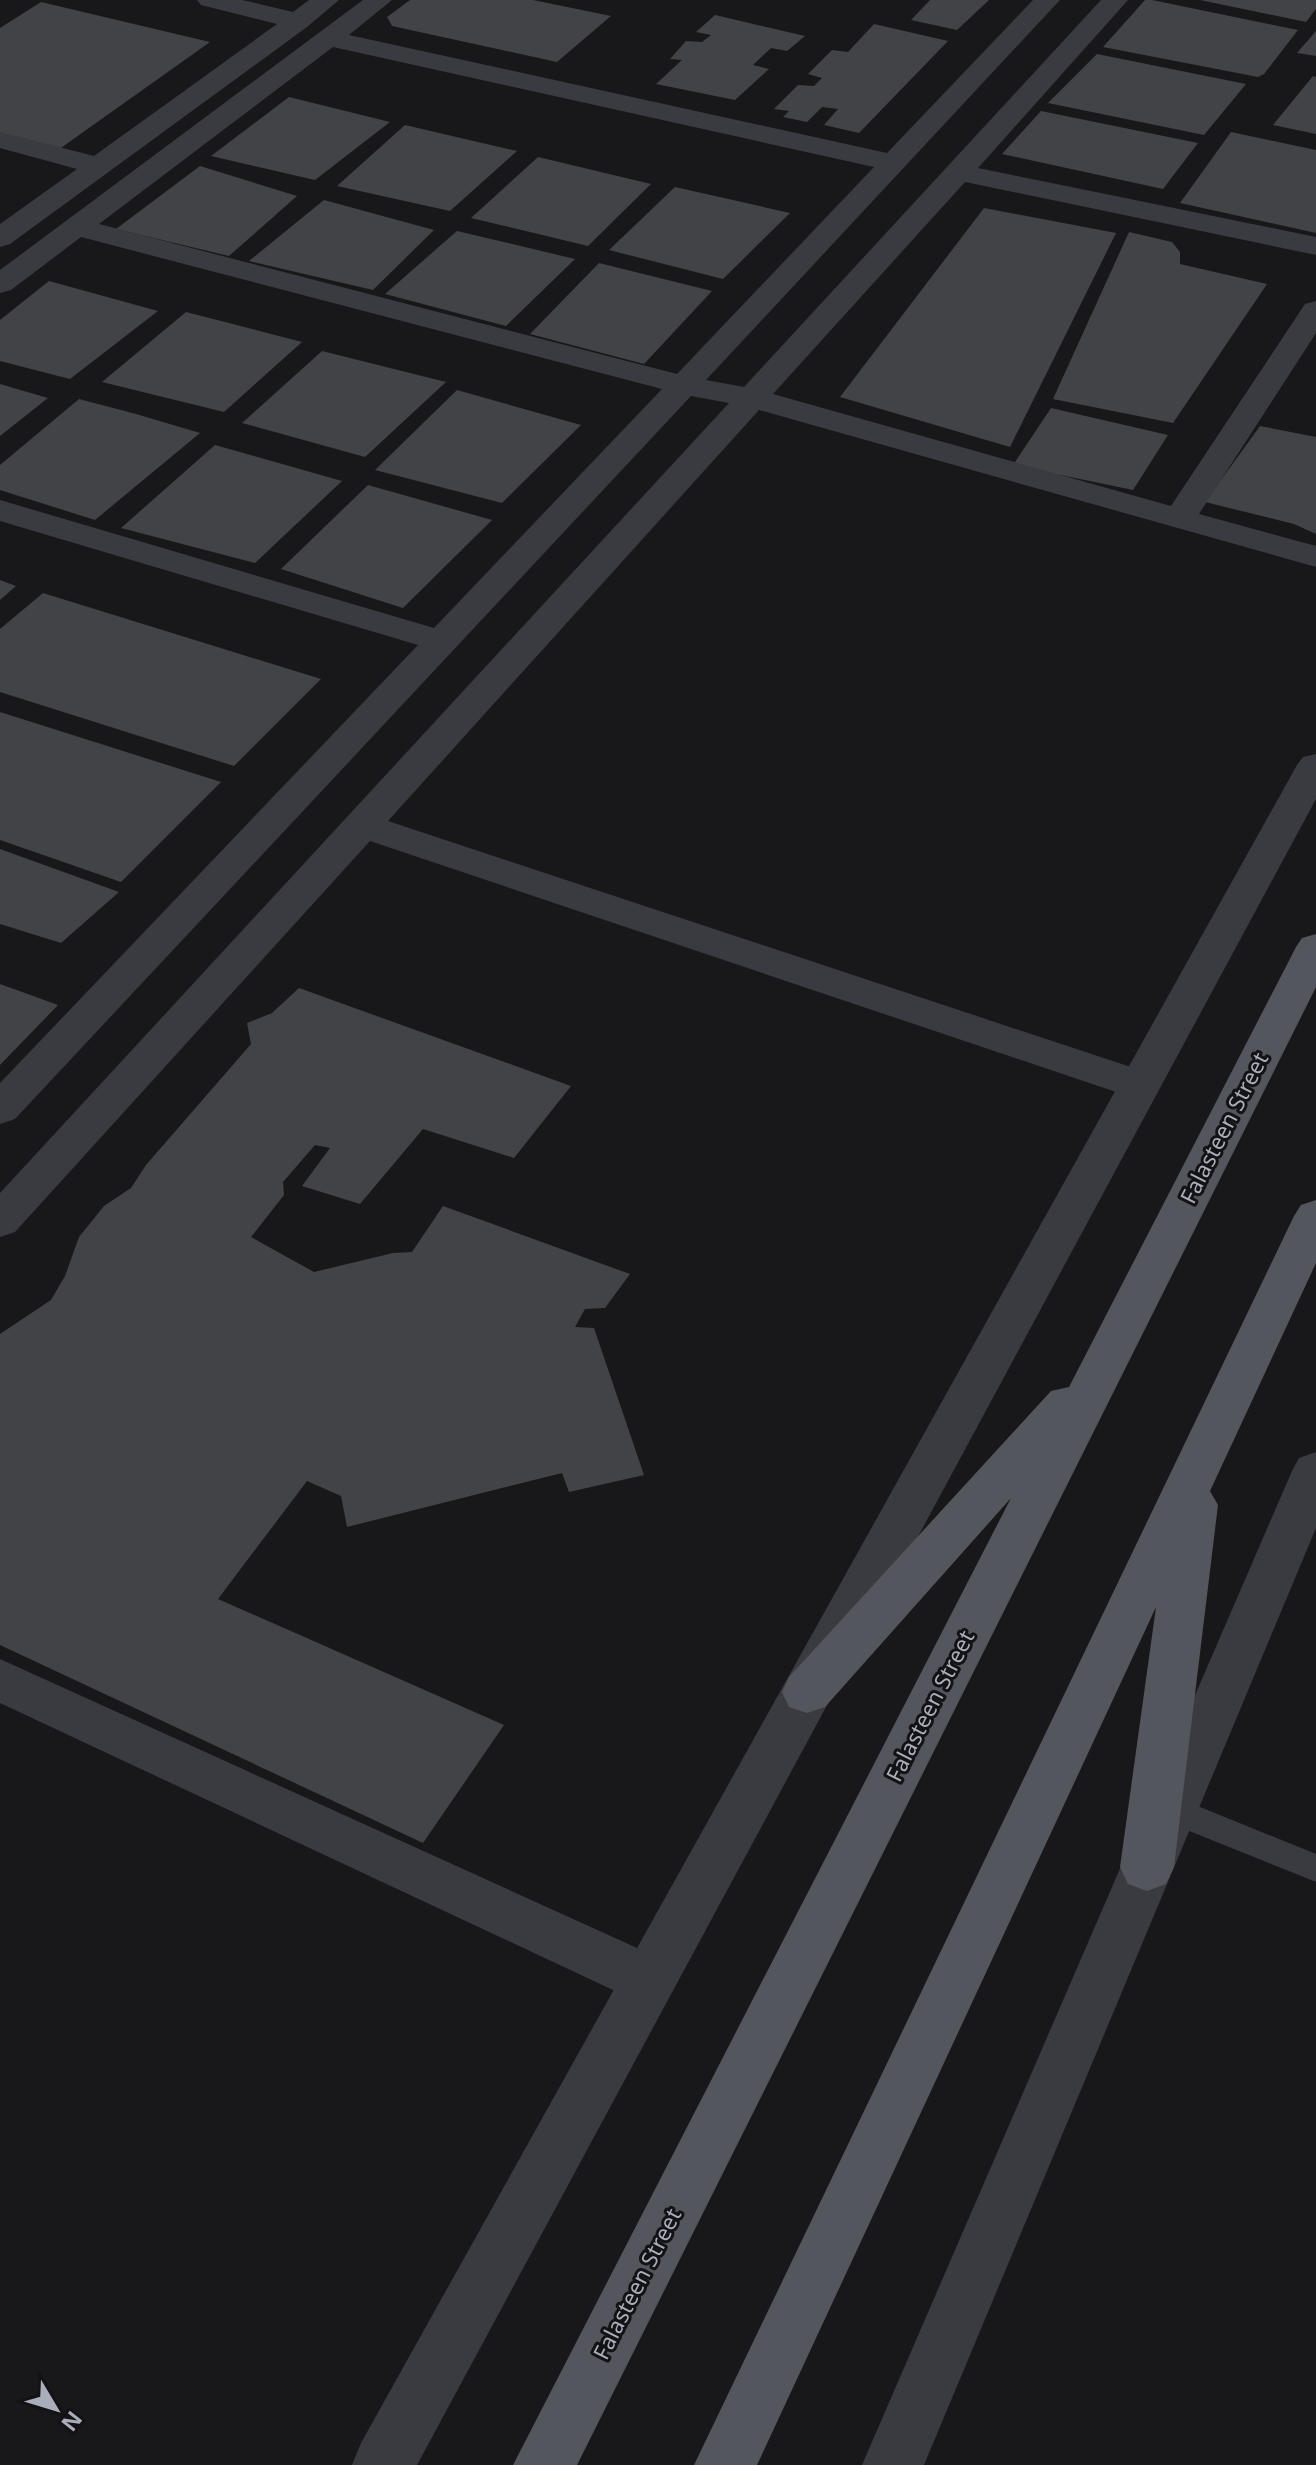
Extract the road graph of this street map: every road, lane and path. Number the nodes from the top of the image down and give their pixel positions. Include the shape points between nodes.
1 (210, 0) edge
2 (326, 0) edge
3 (379, 0) edge
4 (1047, 0) edge
5 (1115, 0) edge
6 (298, 21) junction
7 (328, 38) junction
8 (0, 140) edge
9 (894, 163) junction
10 (99, 166) junction
11 (958, 172) junction
12 (77, 227) junction
13 (0, 238) edge
14 (1316, 246) edge
15 (0, 284) edge
16 (1316, 310) edge
17 (684, 385) junction
18 (752, 398) junction
19 (0, 510) edge
20 (1180, 518) junction
21 (1316, 557) edge
22 (442, 641) junction
23 (1316, 765) edge
24 (362, 825) junction
25 (1316, 947) edge
26 (1140, 1085) junction
27 (0, 1109) edge
28 (1316, 1216) edge
29 (0, 1221) edge
30 (1106, 1361) junction
31 (1199, 1463) junction
32 (1316, 1471) edge
33 (0, 1680) edge
34 (807, 1692) junction
35 (1173, 1810) junction
36 (1147, 1867) junction
37 (1316, 1868) edge
38 (649, 1980) junction
39 (383, 2465) edge
40 (544, 2465) edge
41 (725, 2465) edge
42 (893, 2465) edge

1 - 6 street
2 - 6 street
3 - 7 street
4 - 9 street
5 - 11 street
6 - 10 street
7 - 9 street
7 - 12 street
8 - 10 street
9 - 17 street
10 - 13 street
11 - 14 street
11 - 18 street
12 - 15 street
12 - 17 street
16 - 20 street
17 - 18 street
17 - 22 street
18 - 20 street
18 - 24 street
19 - 22 street
20 - 21 street
22 - 27 street
23 - 26 street
24 - 26 street
24 - 29 street
25 - 30 main road, Falasteen Street
26 - 34 street
28 - 31 main road
30 - 34 main road
30 - 40 main road, Falasteen Street
31 - 36 main road
31 - 41 main road
32 - 35 street
33 - 38 street
34 - 38 street
35 - 36 street
35 - 37 lane
36 - 42 street
38 - 39 street

